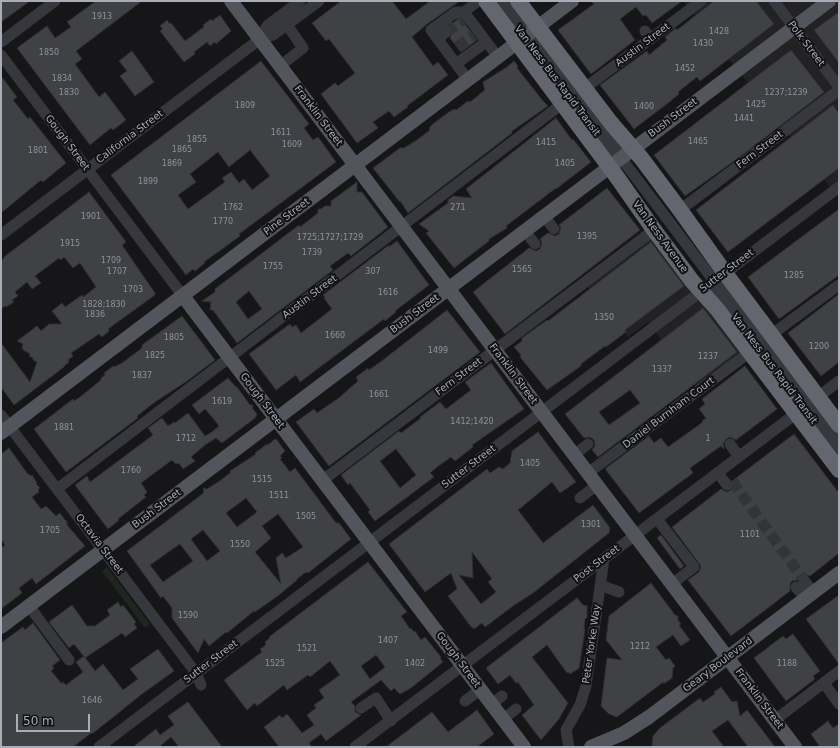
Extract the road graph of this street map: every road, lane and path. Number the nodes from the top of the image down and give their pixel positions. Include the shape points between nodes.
1 (55, 1) edge
2 (231, 1) edge
3 (300, 1) edge
4 (319, 1) edge
5 (478, 1) edge
6 (486, 1) edge
7 (496, 1) edge
8 (508, 1) edge
9 (518, 1) edge
10 (572, 1) edge
11 (701, 1) edge
12 (774, 1) edge
13 (829, 1) edge
14 (465, 16) junction
15 (288, 25) junction
16 (794, 28) junction
17 (528, 35) junction
18 (260, 39) junction
19 (1, 42) edge
20 (486, 42) junction
21 (1, 55) edge
22 (498, 57) junction
23 (456, 64) junction
24 (280, 66) junction
25 (468, 80) junction
26 (585, 88) junction
27 (839, 89) edge
28 (562, 104) junction
29 (621, 158) junction
30 (355, 165) junction
31 (87, 170) junction
32 (839, 187) edge
33 (680, 210) junction
34 (544, 216) junction
35 (402, 227) junction
36 (554, 229) dead end
37 (654, 230) junction
38 (525, 231) junction
39 (1, 235) edge
40 (535, 244) dead end
41 (719, 277) junction
42 (839, 285) edge
43 (448, 289) junction
44 (701, 291) junction
45 (183, 296) junction
46 (771, 335) junction
47 (495, 350) junction
48 (750, 352) junction
49 (230, 358) junction
50 (839, 381) edge
51 (807, 405) junction
52 (542, 412) junction
53 (1, 415) edge
54 (276, 419) junction
55 (839, 425) edge
56 (5, 430) edge
57 (839, 439) edge
58 (588, 444) dead end
59 (730, 444) dead end
60 (574, 454) junction
61 (839, 455) edge
62 (739, 457) junction
63 (839, 470) edge
64 (720, 471) junction
65 (588, 473) junction
66 (322, 480) junction
67 (730, 483) tunnel mouth
68 (597, 485) junction
69 (57, 489) junction
70 (580, 498) dead end
71 (657, 519) junction
72 (635, 535) junction
73 (369, 542) junction
74 (103, 550) junction
75 (604, 559) junction
76 (839, 573) edge
77 (800, 583) tunnel mouth
78 (672, 584) junction
79 (600, 585) junction
80 (618, 592) dead end
81 (808, 594) junction
82 (32, 604) junction
83 (1, 627) edge
84 (72, 658) dead end
85 (728, 658) junction
86 (463, 666) junction
87 (839, 671) edge
88 (196, 673) junction
89 (824, 683) junction
90 (201, 685) dead end
91 (480, 689) junction
92 (465, 701) dead end
93 (839, 704) edge
94 (361, 708) dead end
95 (516, 709) dead end
96 (503, 719) junction
97 (390, 720) junction
98 (775, 720) junction
99 (99, 747) edge
100 (356, 747) edge
101 (524, 747) edge
102 (569, 747) edge
103 (591, 747) edge
104 (795, 747) edge

1 - 19 street
2 - 18 main road, Franklin Street
3 - 18 street, California Street via 267,26
4 - 15 street, California Street
5 - 14 street
6 - 17 highway, Van Ness Avenue
7 - 17 street, Van Ness Bus Rapid Transit
8 - 17 street, Van Ness Bus Rapid Transit
9 - 17 highway, Van Ness Avenue
10 - 17 main road, Pine Street
11 - 26 street, Austin Street via 648,35
12 - 16 street, Polk Street
13 - 16 main road, Bush Street
14 - 20 street via 476,33
14 - 23 street via 456,12 431,30 442,36 453,50
15 - 18 street, California Street via 273,35
15 - 24 street via 303,48
16 - 27 street, Polk Street
16 - 29 main road, Bush Street
17 - 22 main road, Pine Street
17 - 26 highway, Van Ness Avenue
17 - 28 highway, Van Ness Avenue
17 - 29 street, Van Ness Bus Rapid Transit via 616,144
18 - 24 main road, Franklin Street
18 - 31 street, California Street
20 - 22 street
20 - 23 street
21 - 31 street, Gough Street
22 - 25 main road, Pine Street
23 - 25 street
24 - 30 main road, Franklin Street
25 - 30 main road, Pine Street
26 - 29 highway, Van Ness Avenue
27 - 33 street, Fern Street
28 - 29 highway, Van Ness Avenue
28 - 35 street, Austin Street
29 - 33 highway, Van Ness Avenue
29 - 34 main road, Bush Street
29 - 37 highway, Van Ness Avenue via 638,206
29 - 41 street, Van Ness Bus Rapid Transit
30 - 35 main road, Franklin Street
30 - 45 main road, Pine Street
31 - 39 street, California Street
31 - 45 street, Gough Street
32 - 41 street, Sutter Street
33 - 41 highway, Van Ness Avenue
34 - 36 street
34 - 38 main road, Bush Street
35 - 43 main road, Franklin Street
35 - 49 street, Austin Street
37 - 44 highway, Van Ness Avenue
37 - 47 street, Fern Street
38 - 40 street
38 - 43 main road, Bush Street
41 - 44 street, Sutter Street
41 - 46 highway, Van Ness Avenue
41 - 51 street, Van Ness Bus Rapid Transit via 718,294 733,316
42 - 46 street
43 - 47 main road, Franklin Street
43 - 54 main road, Bush Street
44 - 48 highway, Van Ness Avenue
44 - 52 street, Sutter Street
45 - 49 main road, Gough Street
45 - 56 main road, Pine Street
46 - 51 highway, Van Ness Avenue
47 - 52 main road, Franklin Street
47 - 66 street, Fern Street
48 - 51 highway, Van Ness Avenue
48 - 65 street, Daniel Burnham Court
49 - 54 main road, Gough Street
49 - 69 street, Austin Street
50 - 51 street, Post Street
51 - 55 highway, Van Ness Avenue
51 - 57 street, Van Ness Bus Rapid Transit
51 - 61 street, Van Ness Bus Rapid Transit
51 - 62 street, Post Street
51 - 63 highway, Van Ness Avenue
52 - 60 main road, Franklin Street
52 - 73 street, Sutter Street
53 - 56 street, Octavia Street
54 - 66 main road, Gough Street
54 - 74 main road, Bush Street
56 - 69 street, Octavia Street
58 - 60 street
59 - 62 street
60 - 65 main road, Franklin Street
62 - 64 street, Post Street
64 - 67 street
64 - 71 street, Post Street
65 - 68 main road, Franklin Street
66 - 73 main road, Gough Street
68 - 70 street
68 - 72 main road, Franklin Street
69 - 74 street, Octavia Street
71 - 72 street, Post Street
71 - 78 street via 694,567
72 - 75 street, Post Street
72 - 78 main road, Franklin Street
73 - 86 main road, Gough Street
73 - 88 street, Sutter Street
74 - 82 main road, Bush Street
74 - 88 street, Octavia Street
75 - 79 street, Peter Yorke Way
75 - 86 street, Post Street
76 - 81 main road, Geary Boulevard
77 - 81 street via 809,587
78 - 85 main road, Franklin Street
79 - 80 street
79 - 102 street, Peter Yorke Way via 586,686 566,730
81 - 85 main road, Geary Boulevard
82 - 83 main road, Bush Street
82 - 84 street
85 - 98 main road, Franklin Street
85 - 103 main road, Geary Boulevard via 637,726
86 - 91 main road, Gough Street
86 - 97 street, Post Street
87 - 89 street
88 - 90 street, Octavia Street
88 - 99 street, Sutter Street
89 - 93 street
89 - 98 street
91 - 92 street
91 - 96 main road, Gough Street via 497,700
94 - 97 street via 376,698
95 - 96 street
96 - 101 main road, Gough Street
97 - 100 street, Post Street
98 - 104 main road, Franklin Street

